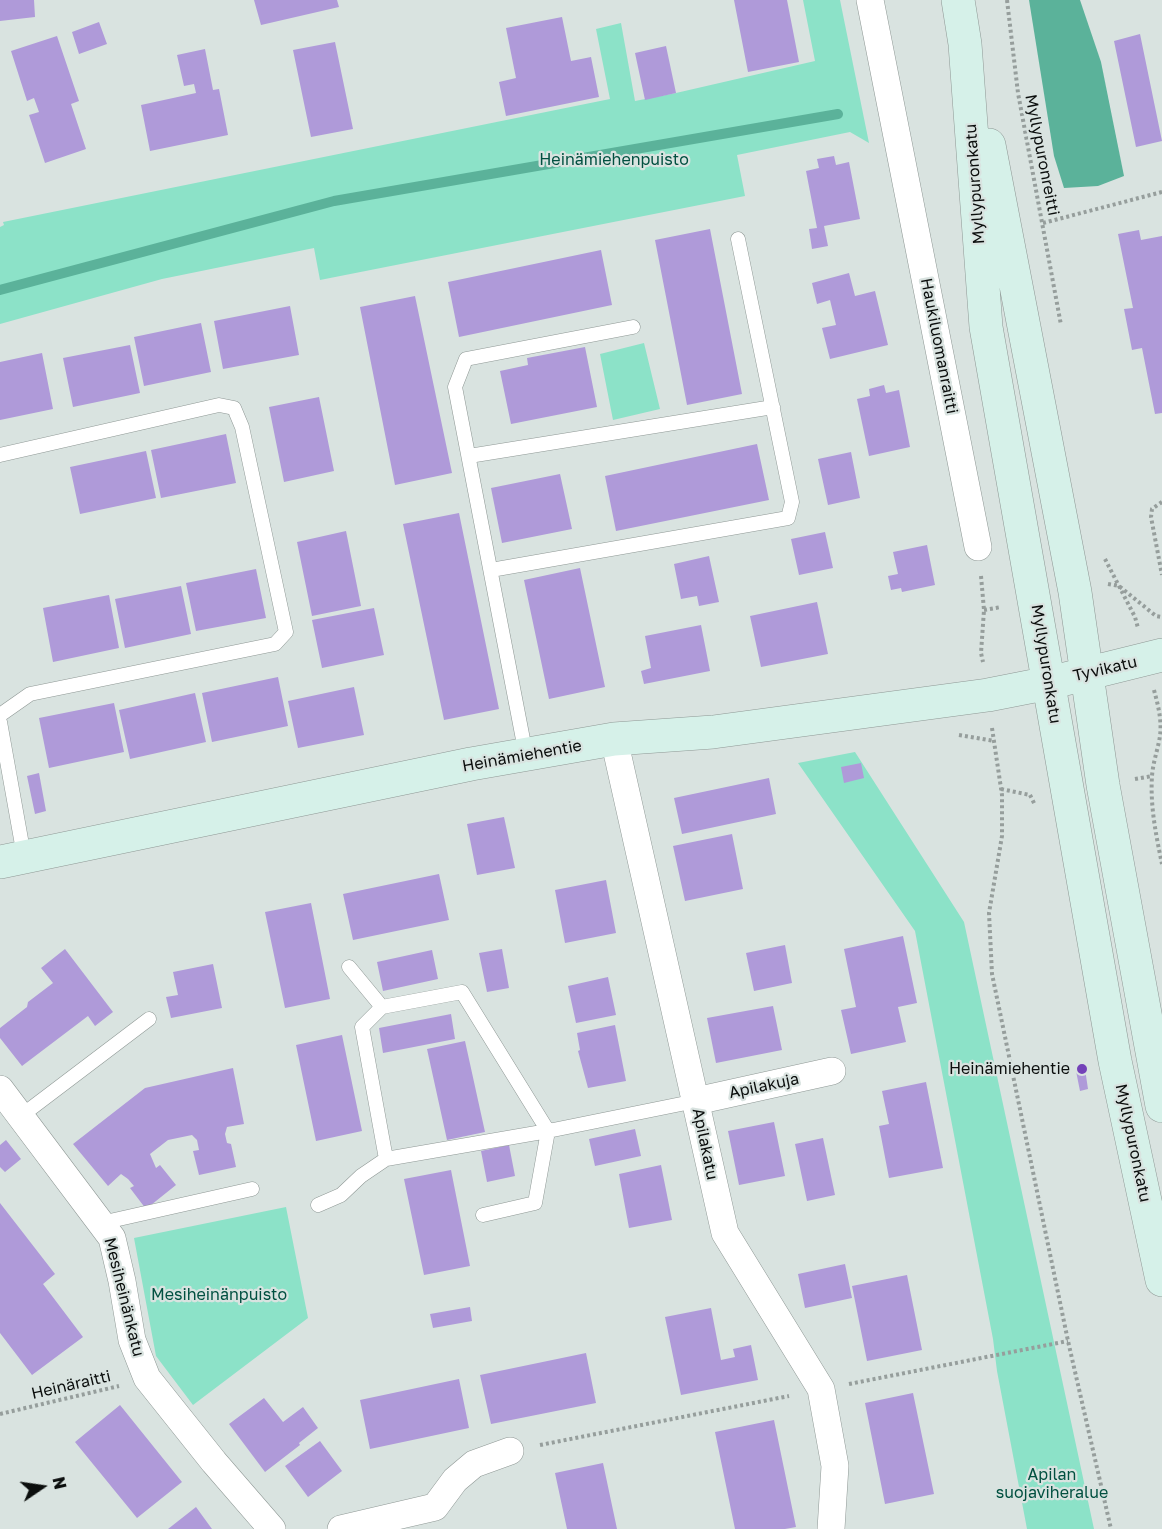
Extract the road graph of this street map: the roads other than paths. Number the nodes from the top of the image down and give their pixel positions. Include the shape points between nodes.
1 (870, 0) edge
2 (958, 0) edge
3 (965, 44) junction
4 (738, 239) dead end
5 (633, 327) dead end
6 (773, 406) junction
7 (0, 455) edge
8 (469, 456) junction
9 (978, 547) road end
10 (490, 570) junction
11 (1162, 655) edge
12 (1087, 674) junction
13 (1049, 683) junction
14 (0, 715) edge
15 (0, 722) edge
16 (614, 739) junction
17 (526, 755) junction
18 (12, 859) edge
19 (349, 967) dead end
20 (382, 1007) junction
21 (149, 1018) dead end
22 (832, 1071) dead end
23 (0, 1089) edge
24 (696, 1101) junction
25 (1162, 1106) edge
26 (21, 1116) junction
27 (548, 1131) junction
28 (386, 1159) junction
29 (252, 1189) dead end
30 (318, 1205) dead end
31 (483, 1215) dead end
32 (101, 1223) junction
33 (1162, 1280) edge
34 (510, 1452) dead end
35 (272, 1529) edge
36 (341, 1529) edge
37 (831, 1529) edge

1 - 9 street, Haukiluomanraitti
2 - 3 main road, Myllypuronkatu
3 - 12 main road, Myllypuronkatu via 1016,278
3 - 13 main road, Myllypuronkatu via 986,327
4 - 6 lane
5 - 8 lane via 466,359 455,387
6 - 8 lane
6 - 10 lane via 792,502 788,518
7 - 14 lane via 219,405 234,408 242,427 285,632 275,644 30,694
8 - 10 lane
10 - 17 lane
11 - 12 main road, Tyvikatu
12 - 13 main road, Tyvikatu
12 - 25 main road, Myllypuronkatu via 1103,785
13 - 16 main road, Heinämiehentie via 988,695 713,732
13 - 33 main road, Myllypuronkatu via 1115,1061
15 - 18 lane
16 - 17 main road, Heinämiehentie
16 - 24 street, Apilakatu
17 - 18 main road, Heinämiehentie
19 - 20 lane
20 - 27 lane via 462,992
20 - 28 lane via 362,1027
21 - 26 lane
22 - 24 street, Apilakuja
23 - 26 street, Mesiheinänkatu
24 - 27 lane
24 - 37 street, Apilakatu via 725,1233 821,1389 835,1466
26 - 32 street, Mesiheinänkatu
27 - 28 lane
27 - 31 lane via 535,1203
28 - 30 lane via 341,1195
29 - 32 lane
32 - 35 street, Mesiheinänkatu via 112,1238 132,1340 147,1378
34 - 36 street via 474,1464 455,1480 435,1507

